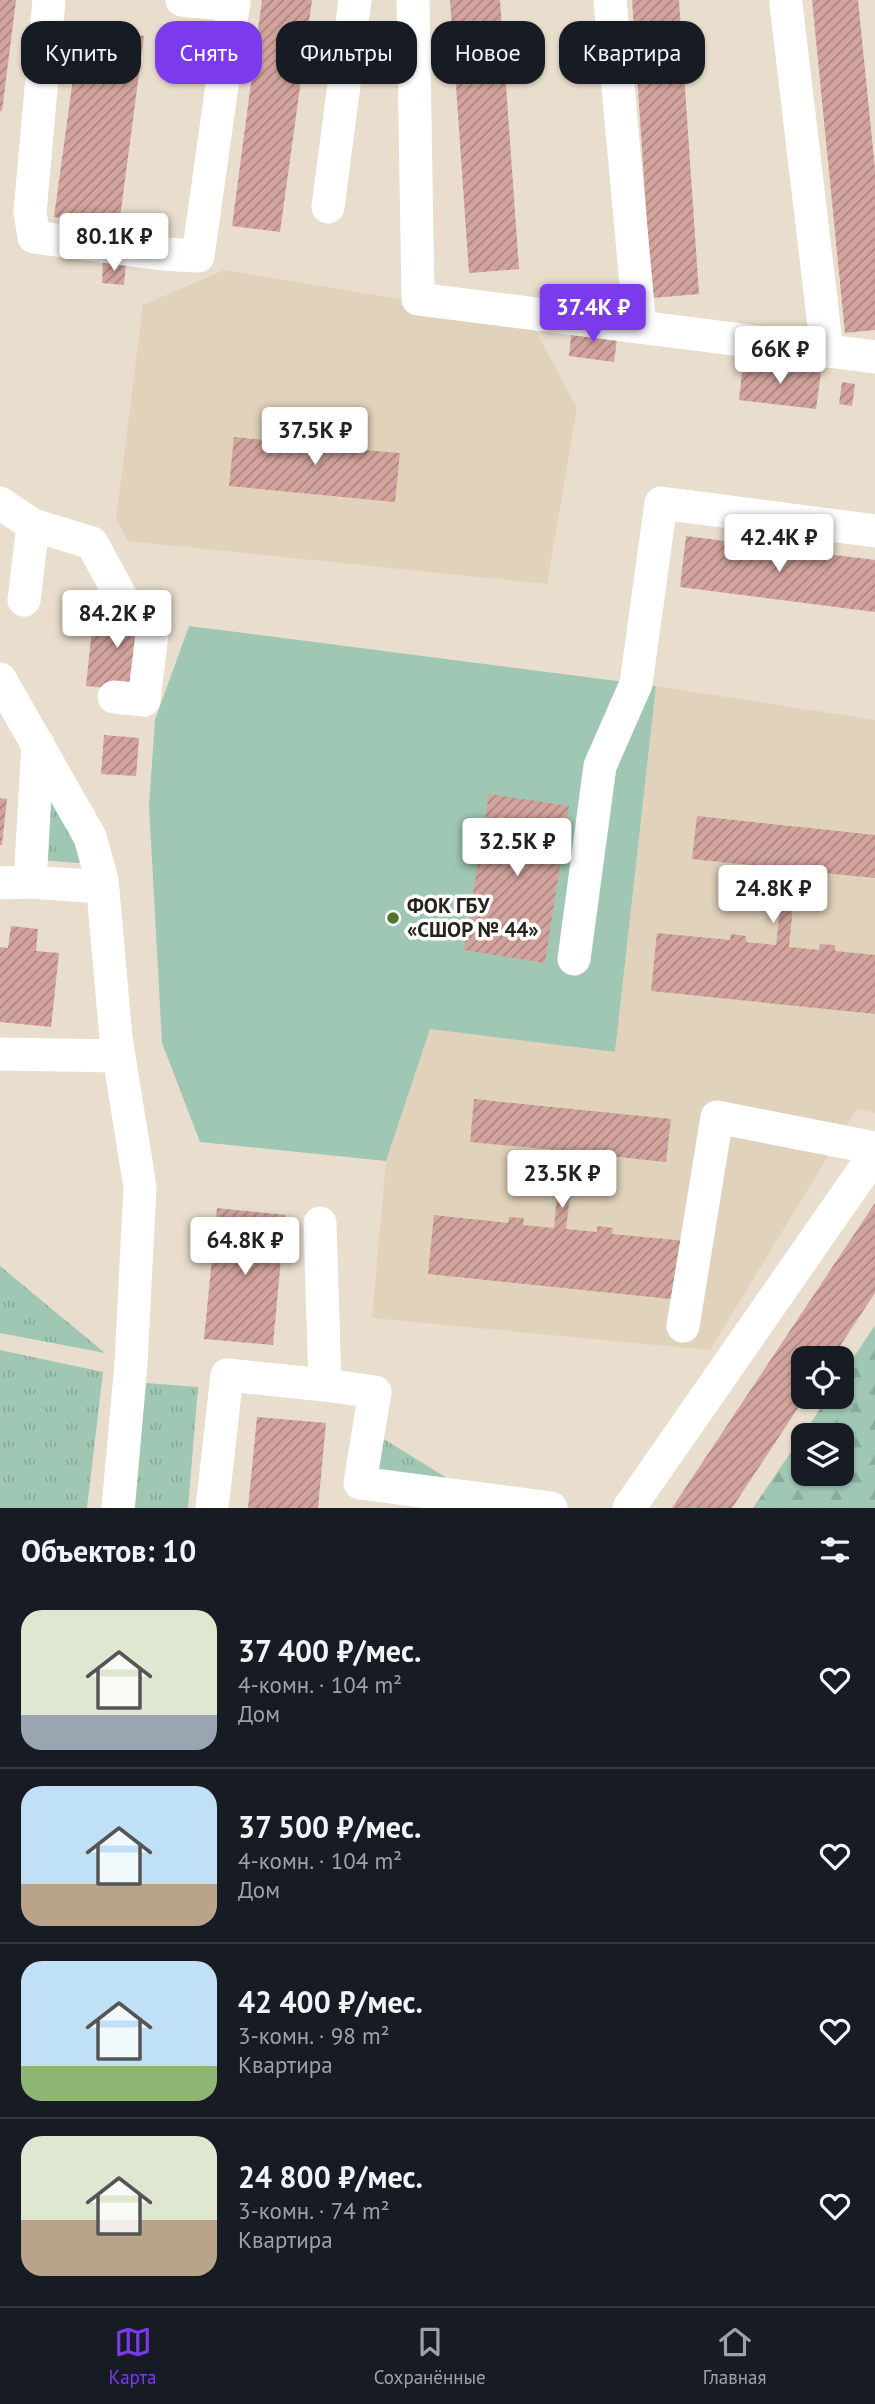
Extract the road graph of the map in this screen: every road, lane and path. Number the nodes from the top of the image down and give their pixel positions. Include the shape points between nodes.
1 (49, 0) edge
2 (182, 0) edge
3 (355, 0) edge
4 (413, 0) edge
5 (610, 0) edge
6 (234, 2) edge
7 (786, 4) dead end
8 (328, 207) dead end
9 (640, 327) junction
10 (827, 351) junction
11 (875, 356) edge
12 (0, 503) edge
13 (33, 525) junction
14 (875, 531) edge
15 (24, 600) dead end
16 (0, 679) edge
17 (114, 697) dead end
18 (38, 744) junction
19 (15, 883) edge
20 (102, 887) junction
21 (574, 959) dead end
22 (0, 1054) edge
23 (118, 1056) junction
24 (875, 1148) edge
25 (875, 1154) edge
26 (320, 1223) dead end
27 (683, 1326) dead end
28 (325, 1385) junction
29 (118, 1508) edge
30 (212, 1508) edge
31 (551, 1508) edge
32 (629, 1508) edge

1 - 6 lane via 30,212 34,237 198,256
2 - 6 lane
3 - 8 lane
4 - 9 lane via 418,299
5 - 9 lane
7 - 10 lane
9 - 10 lane
10 - 11 lane
12 - 13 lane
13 - 15 lane
13 - 17 lane via 92,543 126,606 155,610 144,700
14 - 21 lane via 661,503 636,684 600,766
16 - 18 lane
18 - 19 lane
18 - 20 lane via 90,837
19 - 20 lane
20 - 23 lane
22 - 23 lane
23 - 29 lane via 140,1187
24 - 27 lane via 717,1117
25 - 32 lane
26 - 28 lane
28 - 30 lane via 227,1376
28 - 31 lane via 374,1392 360,1483

